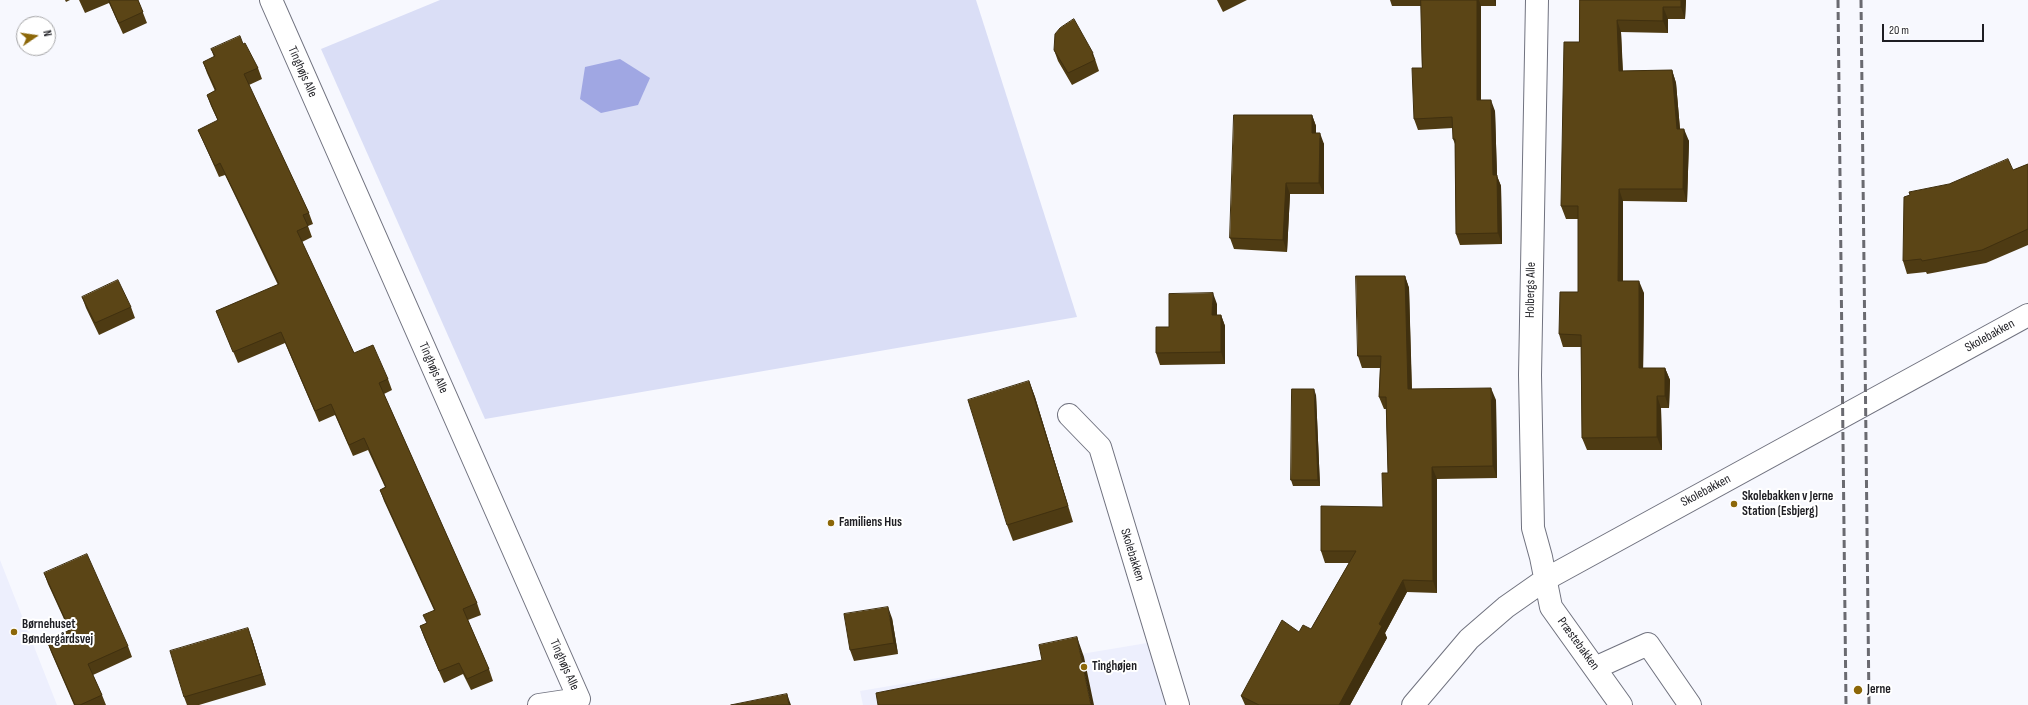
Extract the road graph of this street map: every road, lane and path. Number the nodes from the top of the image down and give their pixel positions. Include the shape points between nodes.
1 (271, 0) edge
2 (1537, 0) edge
3 (2028, 315) edge
4 (1069, 416) dead end
5 (1546, 579) junction
6 (1595, 668) junction
7 (580, 702) edge
8 (539, 705) edge
9 (1178, 705) edge
10 (1413, 705) edge
11 (1621, 705) edge
12 (1690, 705) edge

1 - 7 street, Tinghøjs Alle
2 - 5 street, Holbergs Alle via 1530,375 1533,528
3 - 5 street, Skolebakken
4 - 9 street, Skolebakken via 1100,447
5 - 6 street, Præstebakken via 1550,607
5 - 10 street, Skolebakken via 1506,607 1470,639
6 - 11 street, Præstebakken
6 - 12 street via 1648,644
7 - 8 street, Tinghøjs Alle

